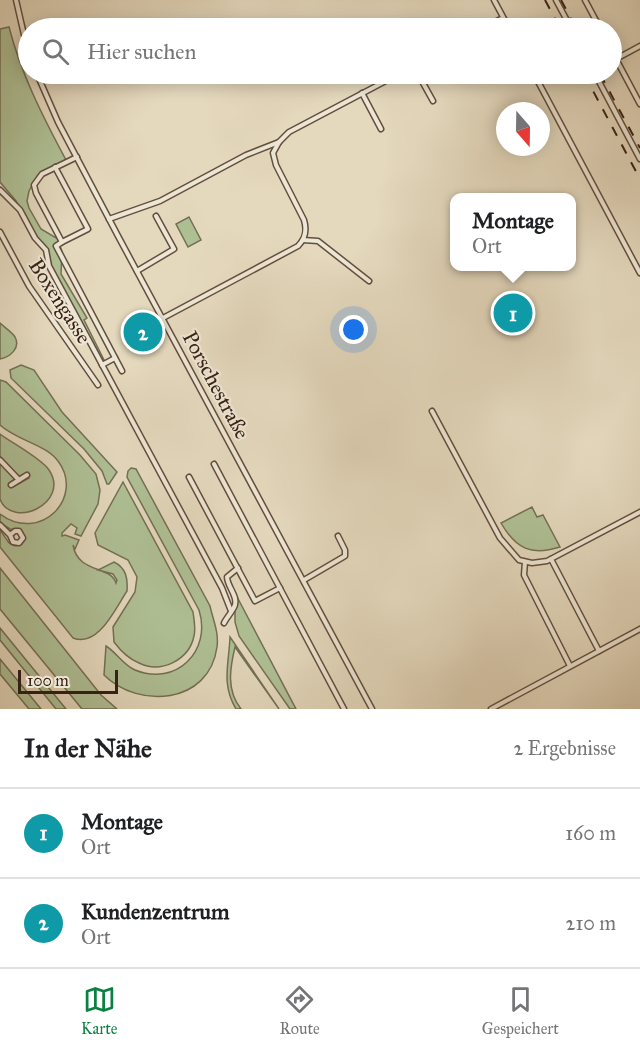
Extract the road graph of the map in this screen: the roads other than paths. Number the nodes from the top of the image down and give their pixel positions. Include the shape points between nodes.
1 (15, 0) edge
2 (494, 0) edge
3 (556, 0) edge
4 (585, 0) edge
5 (20, 18) edge
6 (503, 18) edge
7 (566, 18) edge
8 (595, 18) edge
9 (640, 46) edge
10 (622, 56) edge
11 (622, 70) edge
12 (41, 84) edge
13 (380, 84) edge
14 (424, 84) edge
15 (539, 84) edge
16 (600, 84) edge
17 (362, 93) junction
18 (433, 101) dead end
19 (640, 104) edge
20 (381, 129) dead end
21 (279, 142) junction
22 (77, 157) junction
23 (640, 159) edge
24 (55, 167) junction
25 (0, 190) edge
26 (156, 216) dead end
27 (109, 219) junction
28 (0, 232) edge
29 (303, 240) junction
30 (62, 242) junction
31 (137, 271) junction
32 (640, 273) edge
33 (369, 281) dead end
34 (163, 318) junction
35 (115, 358) junction
36 (102, 365) junction
37 (122, 371) dead end
38 (98, 385) dead end
39 (432, 411) dead end
40 (0, 460) edge
41 (214, 464) dead end
42 (27, 476) dead end
43 (189, 477) dead end
44 (19, 480) junction
45 (11, 485) dead end
46 (640, 512) edge
47 (0, 525) edge
48 (10, 535) dead end
49 (338, 536) dead end
50 (551, 559) junction
51 (525, 562) junction
52 (238, 568) junction
53 (304, 580) junction
54 (280, 588) junction
55 (231, 611) junction
56 (224, 623) dead end
57 (640, 629) edge
58 (599, 651) junction
59 (570, 666) junction
60 (344, 709) edge
61 (372, 709) edge
62 (491, 709) edge

1 - 5 lane
2 - 6 lane
3 - 7 lane
4 - 8 lane
9 - 10 lane
11 - 19 lane
12 - 22 lane, Porschestraße
13 - 17 lane
14 - 18 lane
15 - 32 lane
16 - 23 lane
17 - 20 lane
17 - 21 lane via 289,132
21 - 27 lane via 246,154 160,201
21 - 29 lane via 273,153 304,220
22 - 24 lane
22 - 27 lane, Porschestraße
24 - 30 lane via 42,174 34,185
24 - 30 lane via 88,229
25 - 36 lane via 20,210 46,250 49,266
26 - 31 lane via 174,249
27 - 31 lane, Porschestraße
28 - 38 lane, Boxengasse via 29,286
29 - 33 lane via 318,241
29 - 34 lane
30 - 35 lane via 56,246
31 - 34 lane, Porschestraße
34 - 53 lane, Porschestraße
35 - 36 lane
35 - 37 lane
36 - 55 lane
39 - 51 lane via 500,538
40 - 44 lane
41 - 54 lane
42 - 44 lane
43 - 52 lane
44 - 45 lane
46 - 50 lane
47 - 48 lane
49 - 53 lane via 345,556
50 - 51 lane
50 - 58 lane
51 - 59 lane via 524,575
52 - 54 lane via 255,601
52 - 55 lane via 226,581 235,599
53 - 61 lane, Porschestraße
54 - 60 lane
55 - 56 lane
57 - 58 lane
58 - 59 lane
59 - 62 lane

